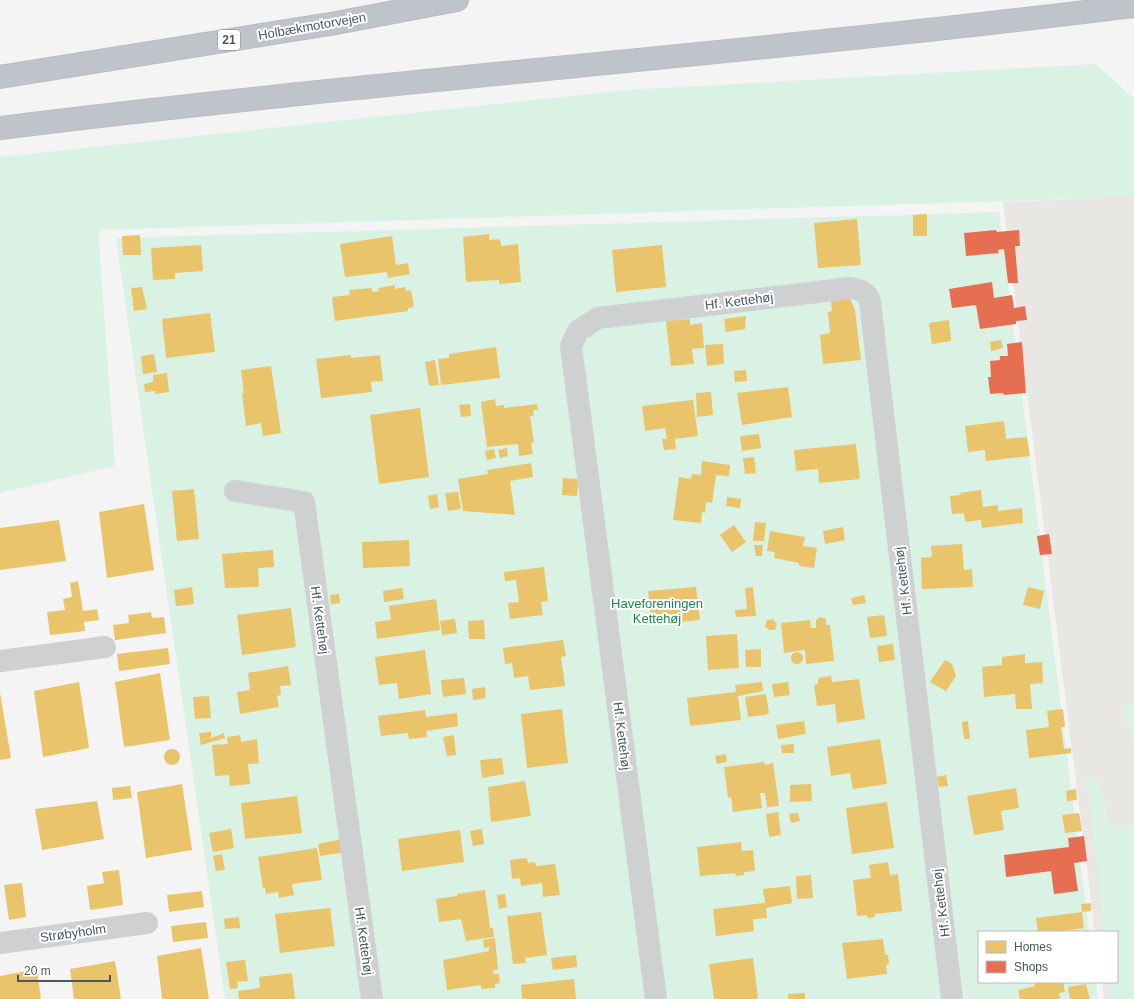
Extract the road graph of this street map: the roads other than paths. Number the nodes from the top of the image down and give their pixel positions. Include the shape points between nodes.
1 (457, 0) edge
2 (1134, 6) edge
3 (0, 77) edge
4 (0, 128) edge
5 (235, 491) dead end
6 (105, 647) dead end
7 (0, 661) edge
8 (147, 923) dead end
9 (0, 943) edge
10 (372, 999) edge
11 (656, 999) edge
12 (952, 999) edge

1 - 3 highway, Holbækmotorvejen / 21 via 336,23
2 - 4 highway via 946,29 159,108
5 - 10 street, Hf. Kettehøj via 304,502
6 - 7 street
8 - 9 street, Strøbyholm
11 - 12 street, Hf. Kettehøj via 571,346 578,331 598,318 851,288 868,295 870,302

